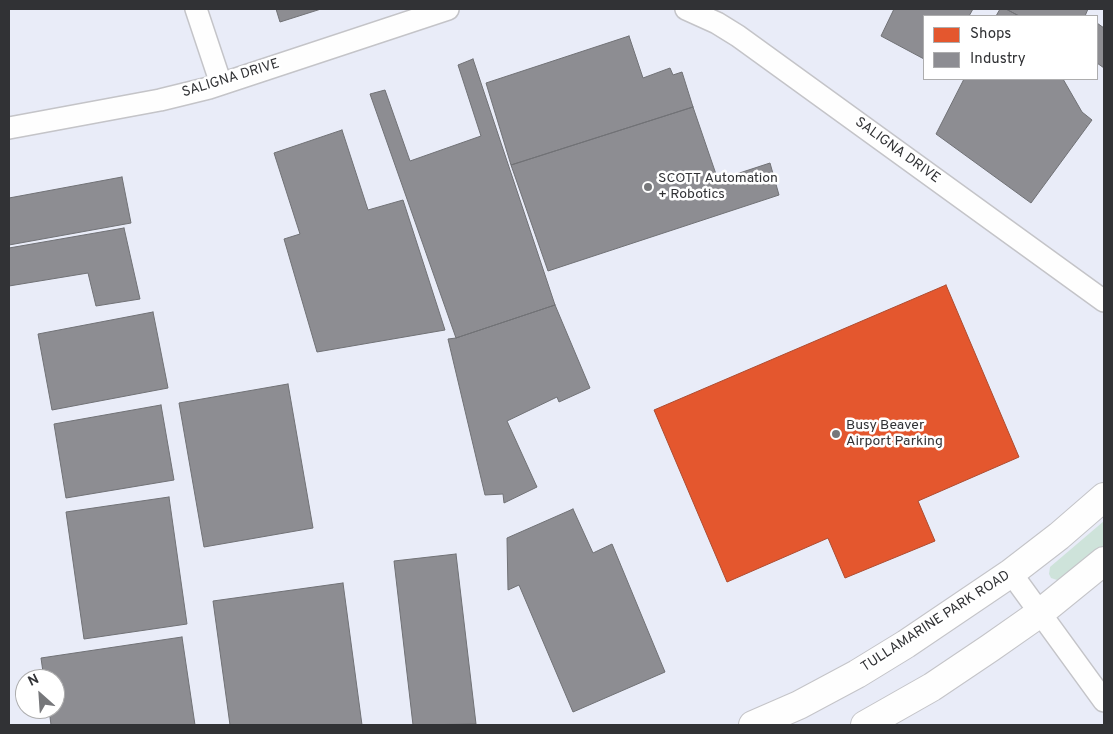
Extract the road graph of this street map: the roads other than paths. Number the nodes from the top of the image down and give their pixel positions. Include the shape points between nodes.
1 (196, 9) edge
2 (448, 9) edge
3 (686, 9) edge
4 (220, 84) junction
5 (9, 128) edge
6 (1104, 301) edge
7 (1104, 497) edge
8 (1104, 561) edge
9 (1011, 573) junction
10 (1040, 613) junction
11 (1104, 701) edge
12 (753, 725) edge
13 (865, 725) edge

1 - 4 street
2 - 4 street, SALIGNA DRIVE
3 - 6 street, SALIGNA DRIVE via 738,36
4 - 5 street, SALIGNA DRIVE via 160,100
7 - 9 street, TULLAMARINE PARK ROAD
8 - 10 street
9 - 10 street
9 - 12 street, TULLAMARINE PARK ROAD via 857,674
10 - 11 street
10 - 13 street via 932,687

